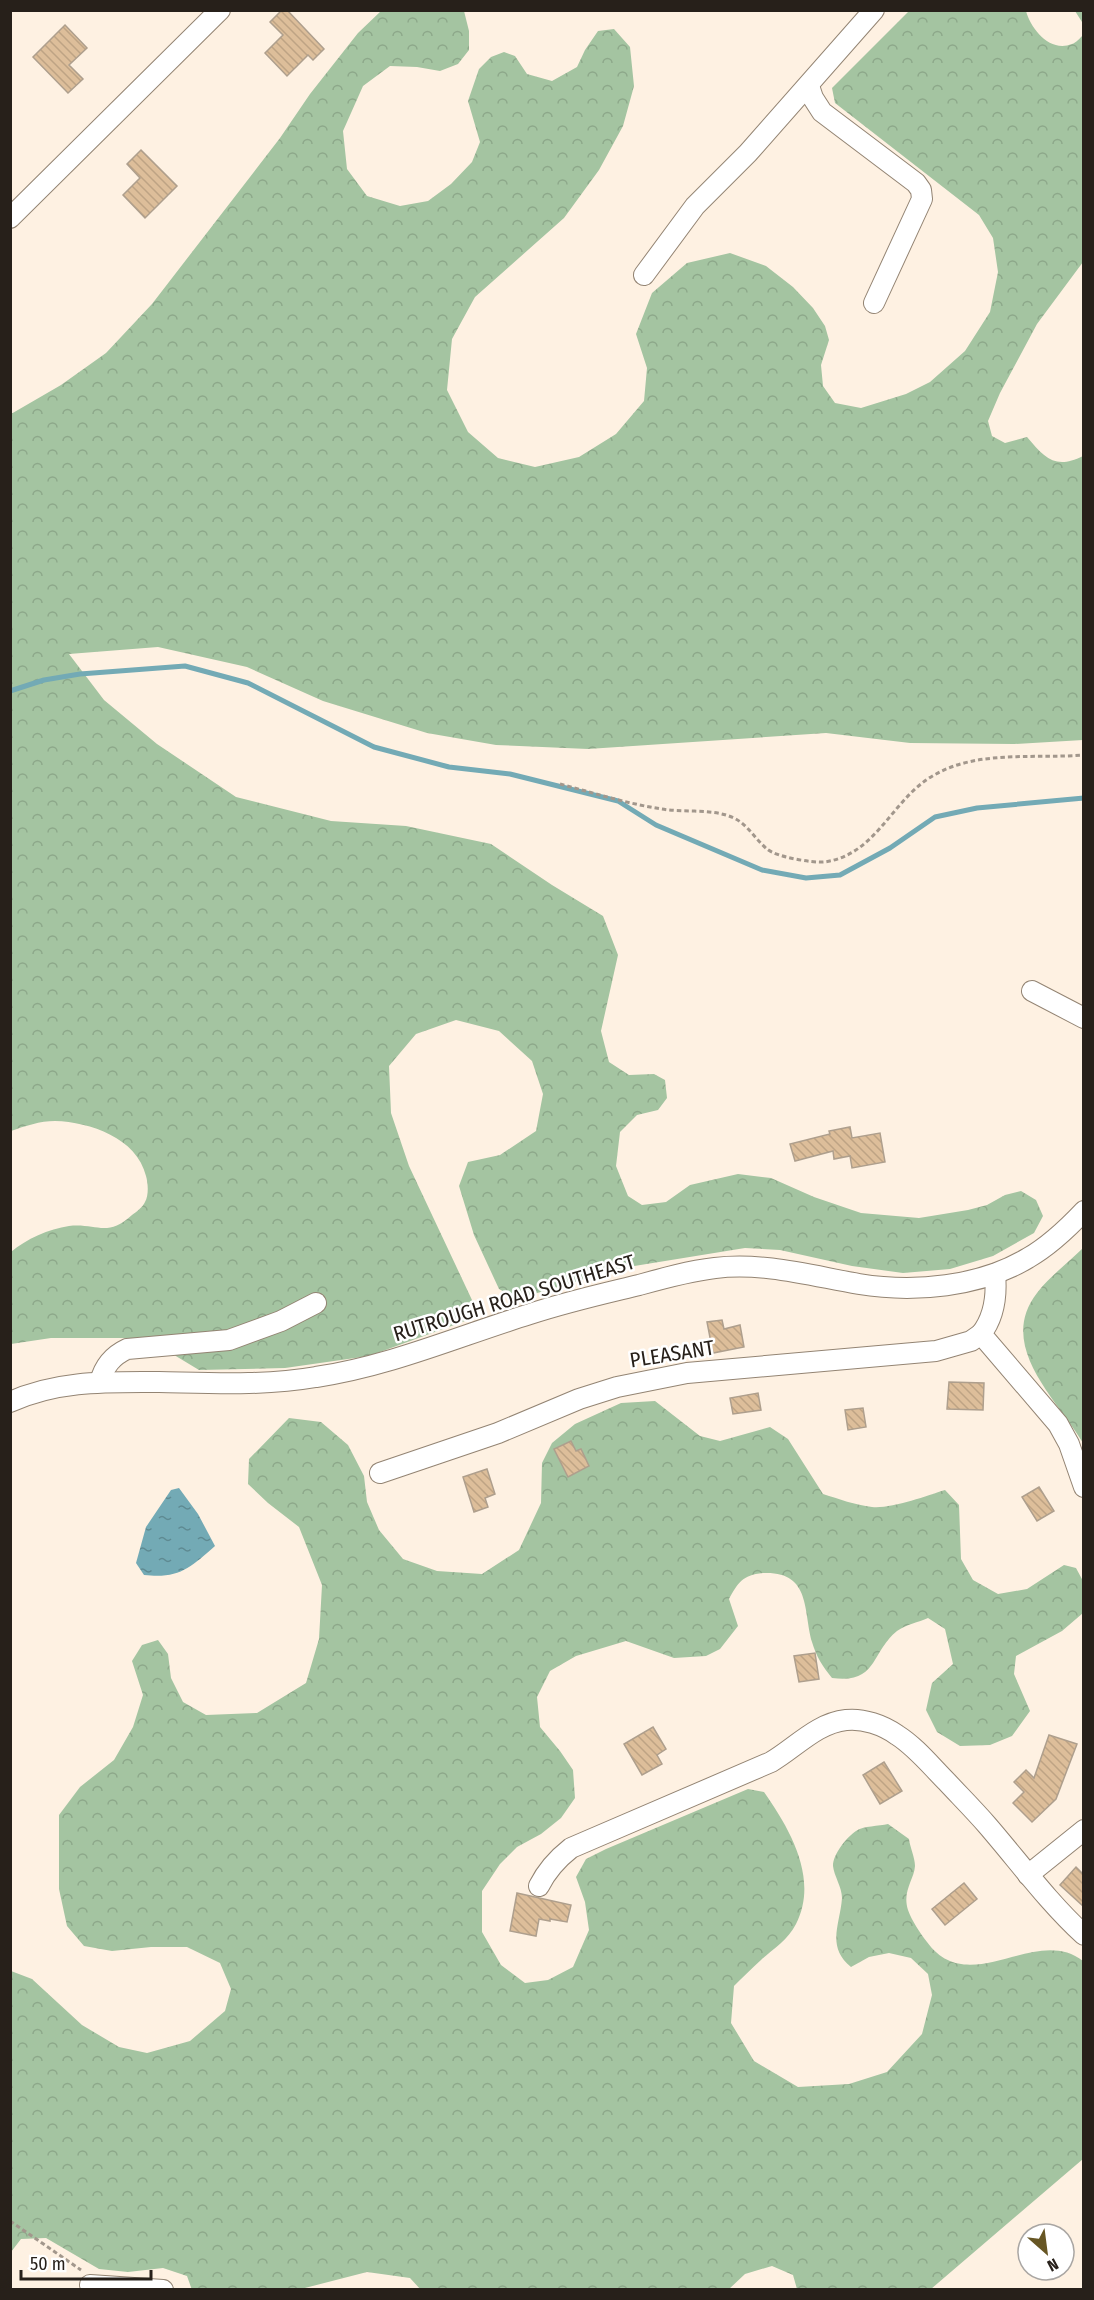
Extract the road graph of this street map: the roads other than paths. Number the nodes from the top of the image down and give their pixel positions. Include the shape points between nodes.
1 (220, 10) edge
2 (874, 10) edge
3 (809, 86) junction
4 (10, 218) edge
5 (644, 275) dead end
6 (874, 303) dead end
7 (1032, 991) dead end
8 (1083, 1018) edge
9 (1083, 1211) edge
10 (995, 1274) junction
11 (316, 1303) dead end
12 (981, 1334) junction
13 (100, 1382) junction
14 (10, 1402) edge
15 (380, 1473) dead end
16 (1083, 1487) edge
17 (1083, 1830) edge
18 (1028, 1875) junction
19 (539, 1886) dead end
20 (1083, 1935) edge
21 (90, 2285) road end
22 (163, 2289) edge

1 - 4 street
2 - 3 street
3 - 5 street via 695,206
3 - 6 street via 822,112 921,190 922,199
7 - 8 street
9 - 10 street, RUTROUGH ROAD SOUTHEAST via 1027,1259
10 - 12 street via 993,1313
10 - 13 street, RUTROUGH ROAD SOUTHEAST via 904,1288 863,1285 767,1267 714,1268 584,1298 431,1349 317,1377 234,1383
11 - 13 street via 229,1340 127,1349 109,1362
12 - 15 street, PLEASANT via 971,1341 936,1351 687,1373 617,1387
12 - 16 street via 1058,1424
13 - 14 street, RUTROUGH ROAD SOUTHEAST via 47,1388
17 - 18 street
18 - 19 street via 911,1745 881,1726 846,1720 818,1729 771,1762 571,1848 557,1858
18 - 20 street
21 - 22 street

